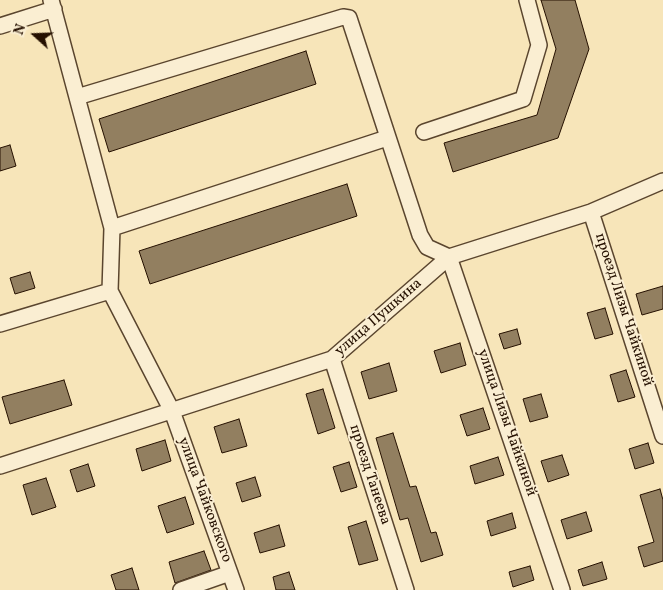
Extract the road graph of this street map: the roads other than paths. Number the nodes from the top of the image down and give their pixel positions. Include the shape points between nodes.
1 (527, 0) edge
2 (52, 4) edge
3 (0, 26) edge
4 (77, 97) junction
5 (424, 132) dead end
6 (387, 138) junction
7 (663, 181) edge
8 (591, 212) junction
9 (112, 228) junction
10 (449, 257) junction
11 (110, 291) junction
12 (0, 324) edge
13 (332, 359) junction
14 (172, 411) junction
15 (663, 436) edge
16 (0, 466) edge
17 (230, 573) junction
18 (181, 590) edge
19 (236, 590) edge
20 (406, 590) edge
21 (562, 590) edge

1 - 5 street via 539,45 523,99
2 - 3 street
2 - 4 street
4 - 6 street via 343,17 352,22
4 - 9 street
6 - 9 street
6 - 10 street via 420,235 427,246
7 - 8 street, улица Пушкина
8 - 10 street, улица Пушкина
8 - 15 street, проезд Лизы Чайкиной
9 - 11 street
10 - 13 street, улица Пушкина
10 - 21 street, улица Лизы Чайкиной
11 - 12 street
11 - 14 street, улица Чайковского
13 - 14 street, улица Пушкина
13 - 20 street, проезд Танеева
14 - 16 street, улица Пушкина
14 - 17 street, улица Чайковского
17 - 18 street
17 - 19 street, улица Чайковского

